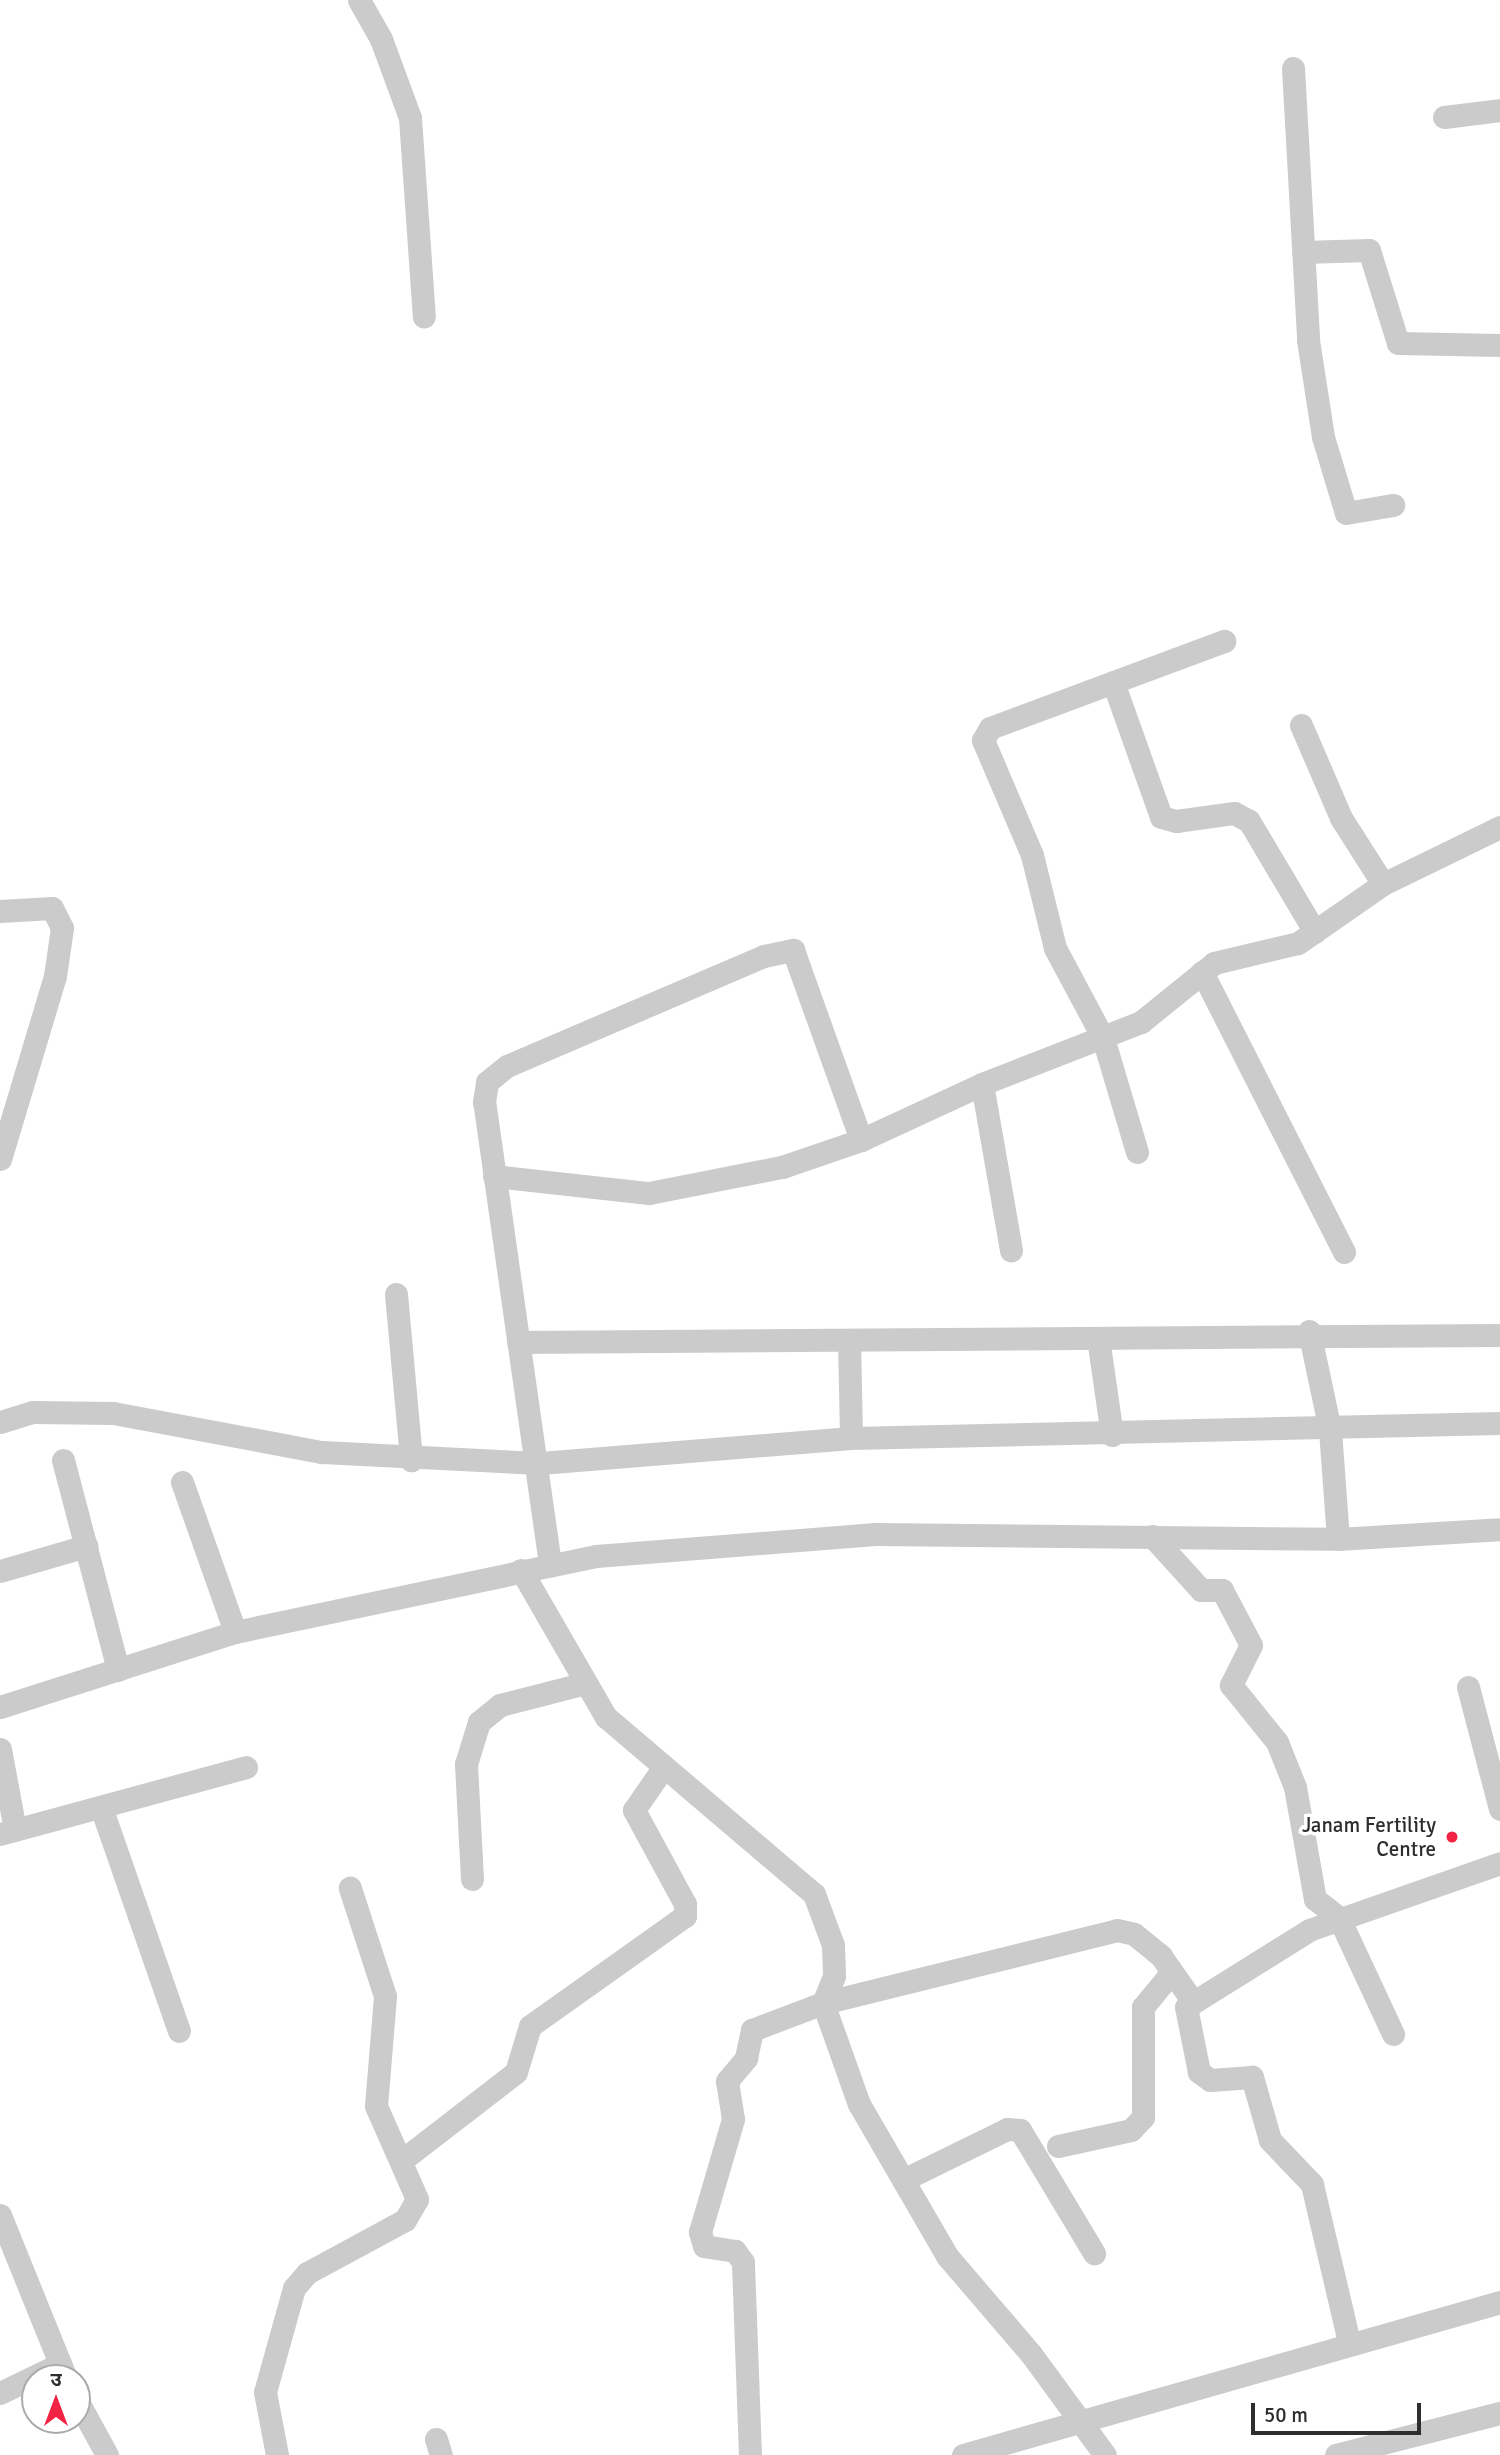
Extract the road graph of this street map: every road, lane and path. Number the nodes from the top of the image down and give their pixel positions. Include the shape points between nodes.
1 (359, 0) edge
2 (1293, 68) dead end
3 (1500, 110) edge
4 (1444, 117) dead end
5 (1303, 252) junction
6 (424, 317) dead end
7 (1500, 345) edge
8 (1393, 505) dead end
9 (1224, 641) dead end
10 (1113, 682) junction
11 (1301, 725) dead end
12 (1500, 827) edge
13 (1383, 884) junction
14 (0, 911) edge
15 (1315, 932) junction
16 (1202, 972) junction
17 (1102, 1038) junction
18 (982, 1084) junction
19 (861, 1140) junction
20 (1137, 1152) dead end
21 (0, 1159) edge
22 (494, 1176) junction
23 (1011, 1251) dead end
24 (1344, 1252) dead end
25 (396, 1294) dead end
26 (1309, 1331) junction
27 (1500, 1335) edge
28 (1098, 1338) junction
29 (849, 1340) junction
30 (518, 1342) junction
31 (0, 1422) edge
32 (1500, 1423) edge
33 (1330, 1430) junction
34 (1112, 1435) junction
35 (851, 1438) junction
36 (64, 1460) dead end
37 (411, 1460) junction
38 (540, 1463) junction
39 (182, 1482) dead end
40 (1500, 1529) edge
41 (1152, 1536) junction
42 (1338, 1539) junction
43 (86, 1546) junction
44 (550, 1564) junction
45 (521, 1570) junction
46 (0, 1571) edge
47 (236, 1632) junction
48 (118, 1670) junction
49 (582, 1684) junction
50 (1468, 1687) dead end
51 (0, 1707) edge
52 (0, 1749) edge
53 (246, 1767) dead end
54 (663, 1768) junction
55 (101, 1807) junction
56 (1500, 1810) edge
57 (7, 1832) edge
58 (1500, 1863) edge
59 (472, 1879) dead end
60 (350, 1888) dead end
61 (1339, 1918) junction
62 (1171, 1973) junction
63 (1191, 1999) junction
64 (823, 2003) junction
65 (179, 2031) dead end
66 (1393, 2034) dead end
67 (1058, 2146) dead end
68 (401, 2161) junction
69 (903, 2180) junction
70 (0, 2215) edge
71 (1094, 2253) dead end
72 (7, 2263) edge
73 (1500, 2302) edge
74 (1349, 2342) junction
75 (59, 2364) edge
76 (21, 2386) edge
77 (0, 2393) edge
78 (1499, 2416) edge
79 (1085, 2424) junction
80 (91, 2428) edge
81 (88, 2434) edge
82 (89, 2455) edge
83 (107, 2455) edge
84 (277, 2455) edge
85 (750, 2455) edge
86 (963, 2455) edge
87 (1105, 2455) edge
88 (1336, 2455) edge

1 - 6 street via 381,39 410,118
2 - 5 street
3 - 4 street
5 - 7 street via 1370,250 1398,344
5 - 8 street via 1314,390 1341,505 1353,515
9 - 10 street
10 - 15 street via 1161,817 1176,821 1234,813 1249,821
10 - 17 street via 990,728 983,740 1032,855 1055,948
11 - 13 street via 1341,818
12 - 13 street
13 - 15 street
14 - 21 street via 52,908 62,928 55,976
15 - 16 street via 1280,951 1226,957
16 - 17 street via 1164,1007
16 - 24 street
17 - 18 street
17 - 20 street
18 - 19 street
18 - 23 street
19 - 22 street via 782,1167 649,1193
19 - 22 street via 801,960 793,950 782,950 495,1074 484,1102
22 - 30 street
25 - 37 street
26 - 27 street
26 - 28 street
26 - 33 street
28 - 29 street
28 - 34 street
29 - 30 street
29 - 35 street
30 - 38 street
31 - 37 street via 33,1412 113,1413 323,1452
32 - 33 street
33 - 34 street
33 - 42 street
34 - 35 street
35 - 38 street
36 - 43 street
37 - 38 street
38 - 44 street
39 - 47 street
40 - 42 street
41 - 42 street
41 - 44 street via 875,1534
41 - 61 street via 1201,1590 1222,1590 1251,1645 1231,1685 1277,1742 1295,1787 1315,1899
43 - 46 street
43 - 48 street
44 - 45 street
45 - 47 street
45 - 49 street
47 - 48 street
48 - 51 street
49 - 54 street via 630,1742
49 - 59 street via 500,1705 479,1722 466,1764
50 - 56 street
52 - 57 street
53 - 55 street
54 - 64 street via 703,1795 814,1894 833,1945 834,1976
54 - 68 street via 637,1801 635,1814 685,1904 685,1916 530,2026 516,2072
55 - 57 street
55 - 65 street
58 - 61 street
60 - 68 street via 383,1984 374,2095
61 - 63 street
61 - 66 street
62 - 63 street
62 - 64 street via 1134,1934 1117,1930
62 - 67 street via 1143,2007 1143,2117 1131,2130
63 - 74 street via 1185,2017 1199,2072 1210,2080 1252,2077 1270,2140 1312,2184
64 - 69 street via 849,2081
64 - 85 street via 752,2031 746,2058 727,2081 733,2119 700,2232 704,2246 735,2250 743,2262
68 - 84 street via 417,2199 411,2213 307,2273 294,2288 265,2392
69 - 71 street via 1007,2129 1020,2130
69 - 79 street via 957,2273
70 - 72 street
72 - 75 street
73 - 74 street
74 - 79 street
76 - 77 street
78 - 88 street
79 - 86 street
79 - 87 street
80 - 83 street
81 - 82 street

